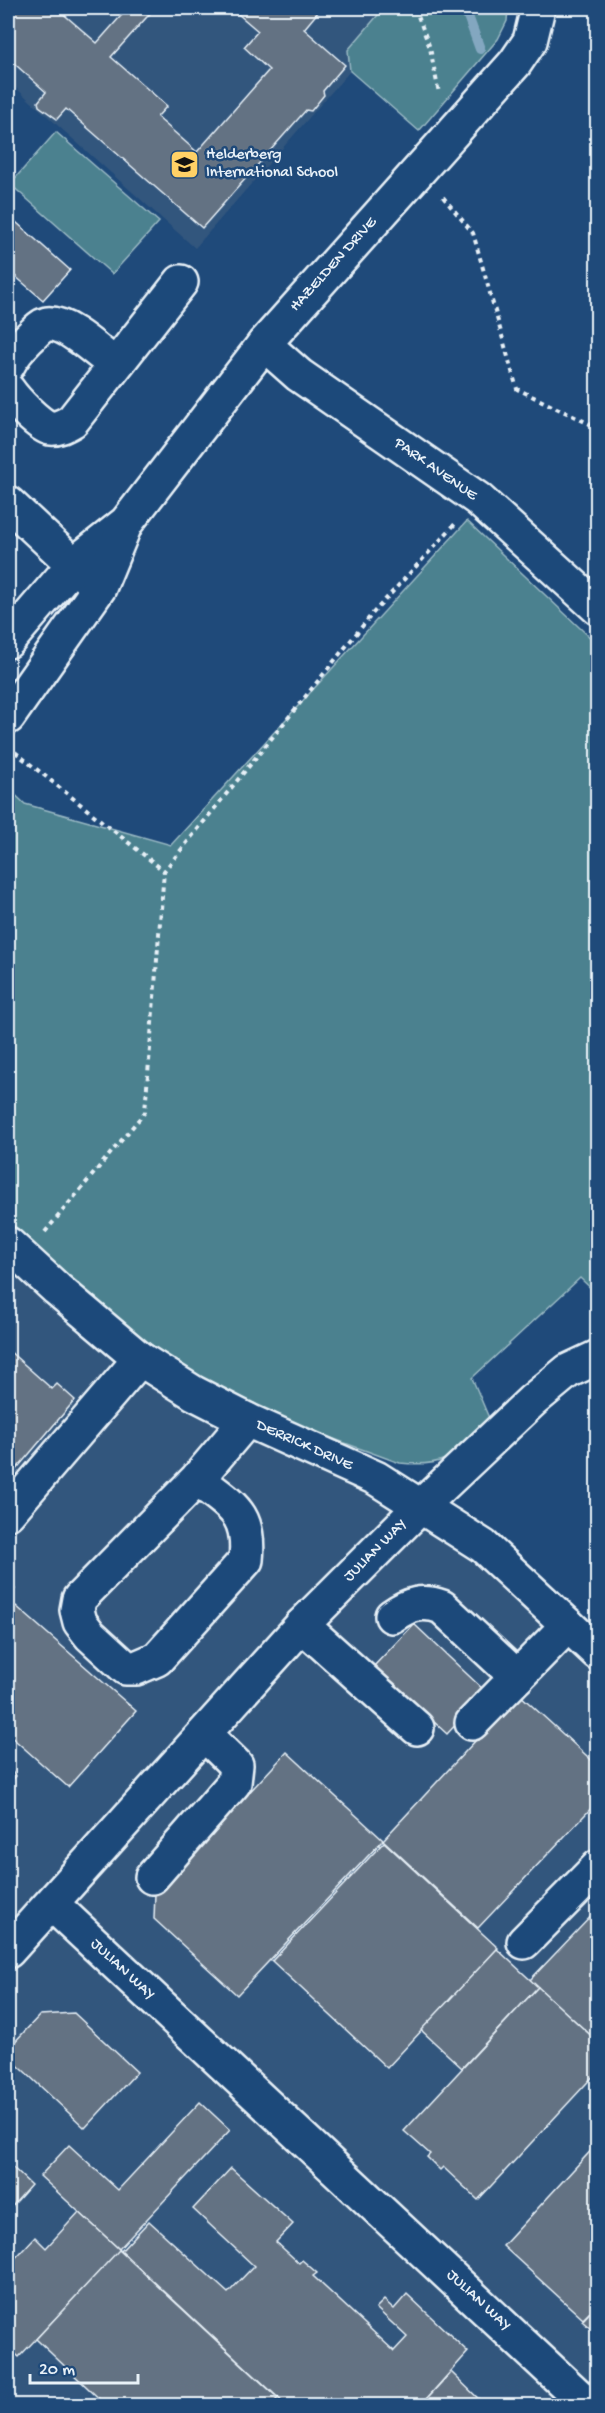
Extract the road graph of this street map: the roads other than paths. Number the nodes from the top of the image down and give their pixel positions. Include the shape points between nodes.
1 (538, 8) edge
2 (181, 282) dead end
3 (264, 344) junction
4 (8, 365) edge
5 (115, 365) junction
6 (8, 390) edge
7 (8, 503) edge
8 (126, 523) junction
9 (73, 565) junction
10 (99, 588) junction
11 (597, 608) edge
12 (8, 641) edge
13 (8, 717) edge
14 (13, 1259) edge
15 (597, 1357) edge
16 (141, 1359) junction
17 (247, 1420) junction
18 (197, 1479) junction
19 (421, 1506) junction
20 (8, 1513) edge
21 (392, 1616) dead end
22 (302, 1625) junction
23 (568, 1625) junction
24 (597, 1653) edge
25 (517, 1677) junction
26 (472, 1723) dead end
27 (417, 1728) dead end
28 (204, 1734) junction
29 (597, 1867) edge
30 (152, 1877) dead end
31 (52, 1904) junction
32 (524, 1942) dead end
33 (8, 1951) edge
34 (590, 2406) edge

1 - 3 street, HAZELDEN DRIVE via 530,41 515,63
2 - 5 street
3 - 8 street, HAZELDEN DRIVE
3 - 11 street, PARK AVENUE via 299,375 478,499
4 - 5 street via 13,355 47,324 68,329
5 - 6 street via 72,421 61,427 42,426
7 - 9 street
8 - 9 street, HAZELDEN DRIVE
8 - 10 street, HAZELDEN DRIVE
9 - 10 street
9 - 12 street, HAZELDEN DRIVE
10 - 13 street, HAZELDEN DRIVE
14 - 16 street, DERRICK DRIVE
15 - 19 street, JULIAN WAY via 568,1371 541,1393
16 - 17 street, DERRICK DRIVE via 194,1393
16 - 20 street
17 - 18 street
17 - 19 street, DERRICK DRIVE via 367,1474
18 - 18 street via 79,1599 80,1622 126,1668 157,1659 246,1560 246,1527 237,1510
19 - 22 street, JULIAN WAY
19 - 23 street, DERRICK DRIVE via 483,1546
21 - 25 street via 416,1603 442,1607
22 - 27 street
22 - 28 street, JULIAN WAY
23 - 24 street, DERRICK DRIVE
23 - 25 street
25 - 26 street
28 - 30 street via 236,1765 234,1783
28 - 31 street, JULIAN WAY
29 - 32 street
31 - 33 street
31 - 34 street, JULIAN WAY

